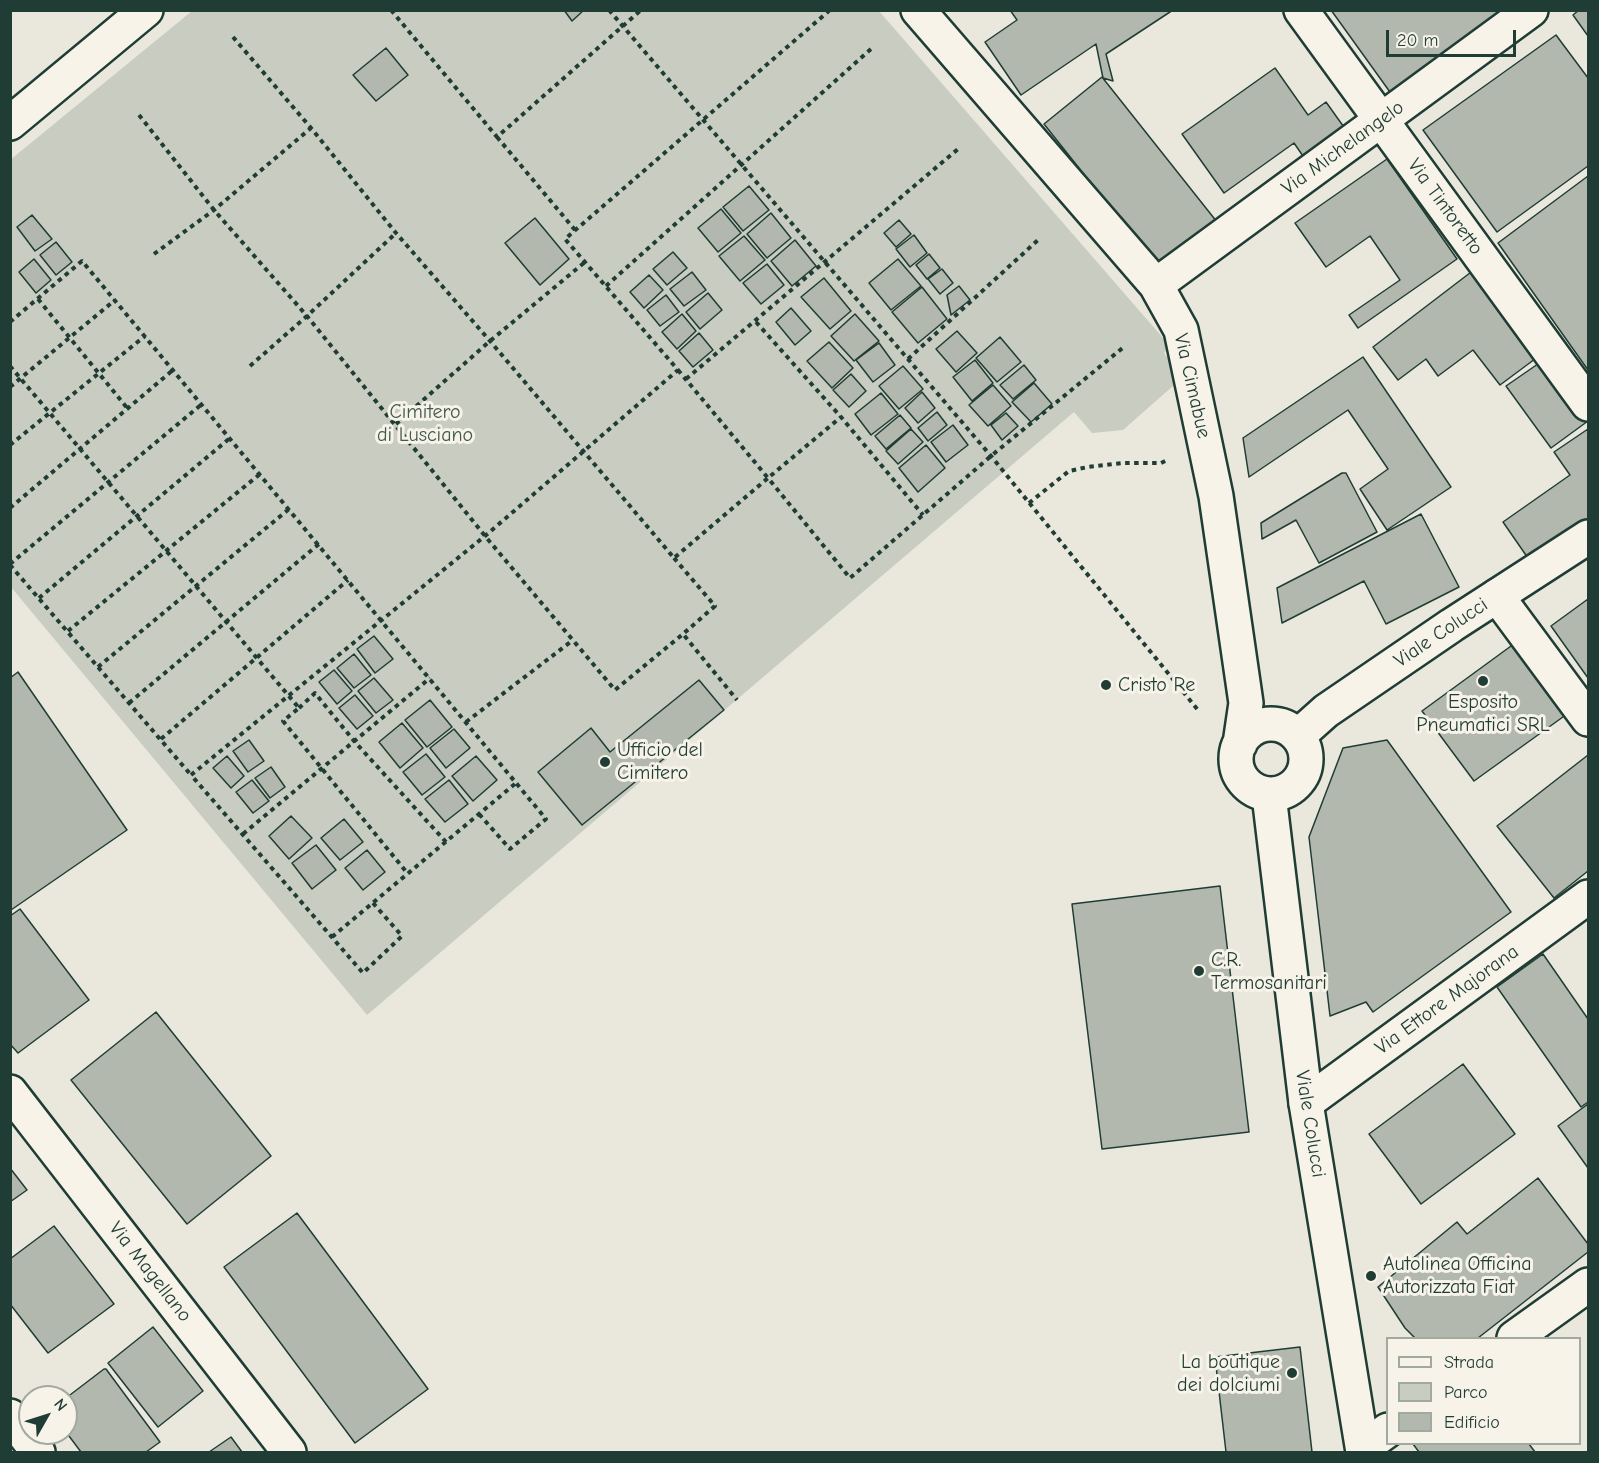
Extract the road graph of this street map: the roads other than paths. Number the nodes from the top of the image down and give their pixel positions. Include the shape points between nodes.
1 (146, 10) edge
2 (918, 10) edge
3 (1301, 10) edge
4 (1531, 10) edge
5 (1381, 120) junction
6 (10, 123) edge
7 (1155, 285) junction
8 (1588, 404) edge
9 (1588, 537) edge
10 (1497, 596) junction
11 (1588, 719) edge
12 (1298, 736) junction
13 (1240, 744) junction
14 (1269, 795) junction
15 (1588, 897) edge
16 (10, 1092) edge
17 (1306, 1103) junction
18 (1588, 1285) edge
19 (1515, 1337) edge
20 (10, 1416) edge
21 (1371, 1443) edge
22 (38, 1452) edge
23 (289, 1452) edge

1 - 6 street
2 - 7 street, Via Cimabue
3 - 5 street, Via Tintoretto
4 - 5 street, Via Michelangelo
5 - 7 street, Via Michelangelo
5 - 8 street, Via Tintoretto
7 - 13 street, Via Cimabue via 1181,330 1216,496 1246,703
9 - 10 street, Viale Colucci
10 - 11 street
10 - 12 street, Viale Colucci via 1326,711
12 - 13 street via 1280,725 1268,724 1247,733
12 - 14 street via 1307,759 1305,770 1291,789
13 - 14 street via 1236,761 1240,776 1258,792
14 - 17 street, Viale Colucci
15 - 17 street, Via Ettore Majorana
16 - 23 street, Via Magellano
17 - 21 street, Viale Colucci
18 - 19 street
20 - 22 street

